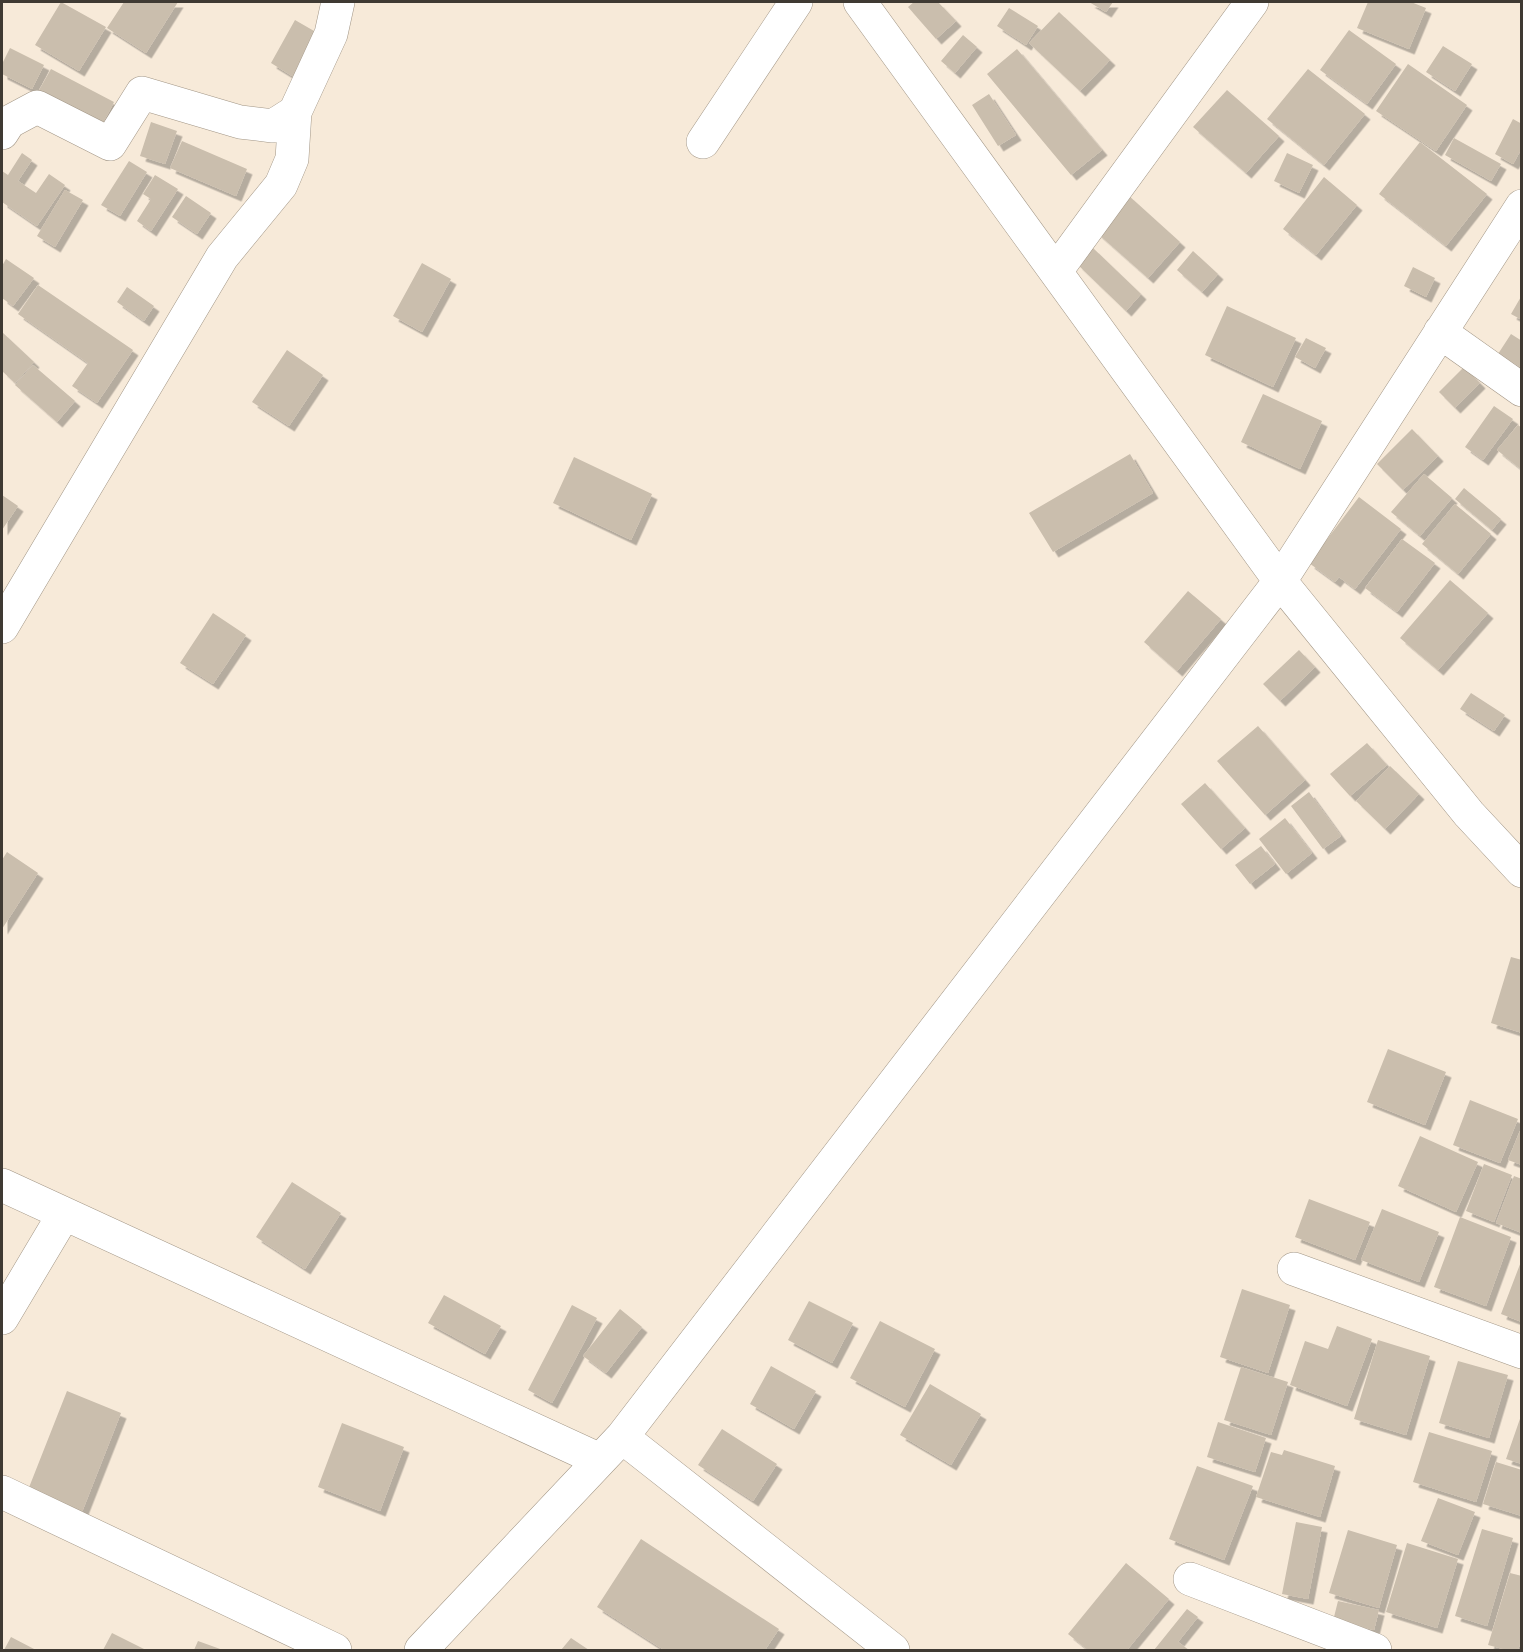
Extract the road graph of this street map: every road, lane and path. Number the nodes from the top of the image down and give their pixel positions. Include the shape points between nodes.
1 (338, 2) edge
2 (796, 2) edge
3 (860, 2) edge
4 (1252, 2) edge
5 (295, 112) junction
6 (2, 133) edge
7 (704, 142) dead end
8 (1521, 206) edge
9 (1056, 271) junction
10 (1440, 332) junction
11 (1521, 390) edge
12 (1280, 581) junction
13 (2, 627) edge
14 (1521, 871) edge
15 (2, 1185) edge
16 (64, 1214) junction
17 (1294, 1269) dead end
18 (2, 1318) edge
19 (1521, 1352) edge
20 (622, 1437) junction
21 (600, 1460) junction
22 (2, 1492) edge
23 (1190, 1579) dead end
24 (335, 1650) edge
25 (421, 1650) edge
26 (893, 1650) edge
27 (1375, 1650) edge

1 - 5 street via 331,34
2 - 7 street
3 - 9 street
4 - 9 street
5 - 6 street via 273,126 240,122 142,93 110,144 37,107 9,122
5 - 13 street via 292,159 281,185 222,257
8 - 10 street
9 - 12 street
10 - 11 street
10 - 12 street
12 - 14 street via 1469,814
12 - 20 street
15 - 16 street
16 - 18 street
16 - 21 street
17 - 19 street
20 - 21 street
20 - 26 street
21 - 25 street
22 - 24 street
23 - 27 street

